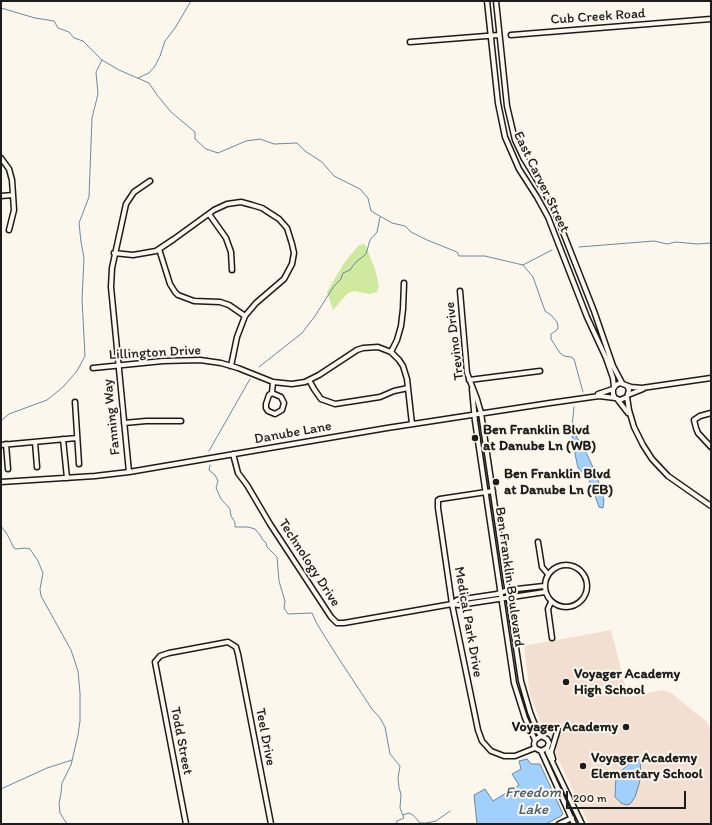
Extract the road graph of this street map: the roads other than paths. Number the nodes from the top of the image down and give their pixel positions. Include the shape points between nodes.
1 (487, 1) edge
2 (496, 1) edge
3 (711, 19) edge
4 (499, 35) junction
5 (511, 35) dead end
6 (490, 36) junction
7 (410, 42) dead end
8 (1, 158) edge
9 (150, 181) dead end
10 (13, 194) junction
11 (1, 196) edge
12 (209, 214) junction
13 (9, 230) dead end
14 (159, 249) junction
15 (114, 253) junction
16 (232, 270) dead end
17 (404, 283) dead end
18 (460, 291) dead end
19 (245, 316) junction
20 (391, 352) junction
21 (118, 365) junction
22 (231, 366) junction
23 (93, 368) dead end
24 (540, 371) dead end
25 (711, 378) edge
26 (309, 380) junction
27 (470, 380) junction
28 (273, 382) junction
29 (622, 383) junction
30 (627, 386) junction
31 (472, 387) junction
32 (654, 387) junction
33 (408, 388) junction
34 (614, 388) junction
35 (272, 393) junction
36 (628, 396) junction
37 (588, 397) junction
38 (616, 399) junction
39 (75, 402) dead end
40 (481, 413) junction
41 (711, 413) edge
42 (474, 414) junction
43 (630, 417) junction
44 (181, 421) dead end
45 (124, 423) junction
46 (412, 424) junction
47 (77, 438) junction
48 (63, 439) junction
49 (35, 442) junction
50 (3, 444) edge
51 (711, 447) edge
52 (233, 454) junction
53 (79, 464) dead end
54 (37, 467) dead end
55 (8, 469) dead end
56 (129, 472) junction
57 (67, 478) junction
58 (1, 482) edge
59 (493, 492) junction
60 (485, 493) junction
61 (711, 506) edge
62 (538, 542) dead end
63 (548, 574) junction
64 (544, 586) junction
65 (508, 590) junction
66 (500, 592) junction
67 (545, 592) junction
68 (508, 598) junction
69 (501, 599) junction
70 (551, 602) junction
71 (452, 604) junction
72 (552, 638) dead end
73 (155, 662) joint
74 (558, 729) dead end
75 (541, 736) junction
76 (535, 740) junction
77 (535, 748) junction
78 (547, 748) junction
79 (541, 751) junction
80 (555, 767) junction
81 (572, 818) junction
82 (186, 824) edge
83 (271, 824) edge
84 (559, 824) edge
85 (574, 824) edge
86 (582, 824) edge

1 - 6 street, East Carver Street
2 - 4 street, East Carver Street
3 - 5 street, Cub Creek Road
4 - 6 street
4 - 29 street, East Carver Street via 508,114 515,140 556,212 613,366
6 - 7 street
6 - 34 street, East Carver Street via 499,114 508,145 519,169 548,217 587,318 606,358
8 - 10 street via 9,169
9 - 15 street, Fanning Way via 134,192 126,204
10 - 11 street
10 - 13 street via 14,210
12 - 14 street
12 - 16 street via 226,238 231,252
12 - 19 street via 227,204 252,204 276,216 290,236 294,253 287,274
14 - 15 street via 133,255
14 - 19 street via 170,284 178,295 194,301 220,302
15 - 21 street, Fanning Way via 111,287
17 - 20 street via 401,326
18 - 27 street, Trevino Drive via 465,359
19 - 22 street via 237,337
20 - 26 street, Lillington Drive via 378,347 357,350
20 - 33 street via 403,366
21 - 22 street, Lillington Drive via 192,360
21 - 23 street, Lillington Drive
21 - 45 street, Fanning Way
22 - 28 street, Lillington Drive
24 - 27 street
25 - 32 street
26 - 28 street, Lillington Drive via 292,384
26 - 33 street via 321,399 335,404 380,397
27 - 31 street, Trevino Drive
28 - 35 street
29 - 30 street
29 - 34 street
30 - 32 street
30 - 36 street
31 - 40 street, Trevino Drive
31 - 42 street, Trevino Drive
32 - 36 street
33 - 46 street
34 - 37 street, Danube Lane
34 - 38 street via 613,394
35 - 35 street via 284,403 282,410 275,414 266,408
36 - 38 street via 623,400
36 - 43 street
37 - 38 street, Danube Lane via 606,396
37 - 40 street, Danube Lane
38 - 43 street
39 - 47 street
40 - 42 street, Danube Lane
40 - 59 street, Ben Franklin Boulevard
41 - 51 street via 694,420 698,433
42 - 46 street, Danube Lane
42 - 60 street, Ben Franklin Boulevard
43 - 61 street via 656,465 674,481
44 - 45 street
45 - 56 street, Fanning Way
46 - 52 street, Danube Lane
47 - 48 street
47 - 53 street
48 - 49 street
48 - 57 street
49 - 50 street
49 - 54 street
50 - 55 street
52 - 56 street, Danube Lane
52 - 71 street, Technology Drive via 238,473 334,621 345,623
56 - 57 street, Danube Lane
57 - 58 street, Danube Lane
59 - 60 street, Medical Park Drive
59 - 65 street, Ben Franklin Boulevard
60 - 66 street, Ben Franklin Boulevard
60 - 71 street, Medical Park Drive via 438,500
62 - 63 street via 542,567
63 - 64 street
63 - 70 street via 555,567 570,565 579,569 586,581 585,596 578,604 564,608
64 - 65 street, Technology Drive
64 - 67 street
65 - 66 street, Technology Drive
65 - 68 street, Ben Franklin Boulevard
66 - 69 street, Ben Franklin Boulevard
66 - 71 street, Technology Drive via 457,600
67 - 68 street, Technology Drive
67 - 70 street
68 - 69 street, Technology Drive
68 - 75 street, Ben Franklin Boulevard via 523,693
69 - 71 street, Technology Drive
69 - 76 street, Ben Franklin Boulevard via 516,694
70 - 72 street via 548,610
71 - 77 street, Medical Park Drive via 482,741 491,751 504,756 515,756
73 - 82 street, Todd Street
73 - 83 street, Teel Drive via 160,656 169,653 228,642 236,647
74 - 80 street via 552,752
75 - 76 street
75 - 78 street via 549,743
76 - 77 street
77 - 79 street
78 - 79 street
78 - 80 street
79 - 81 street
80 - 86 street
81 - 84 street
81 - 85 street

